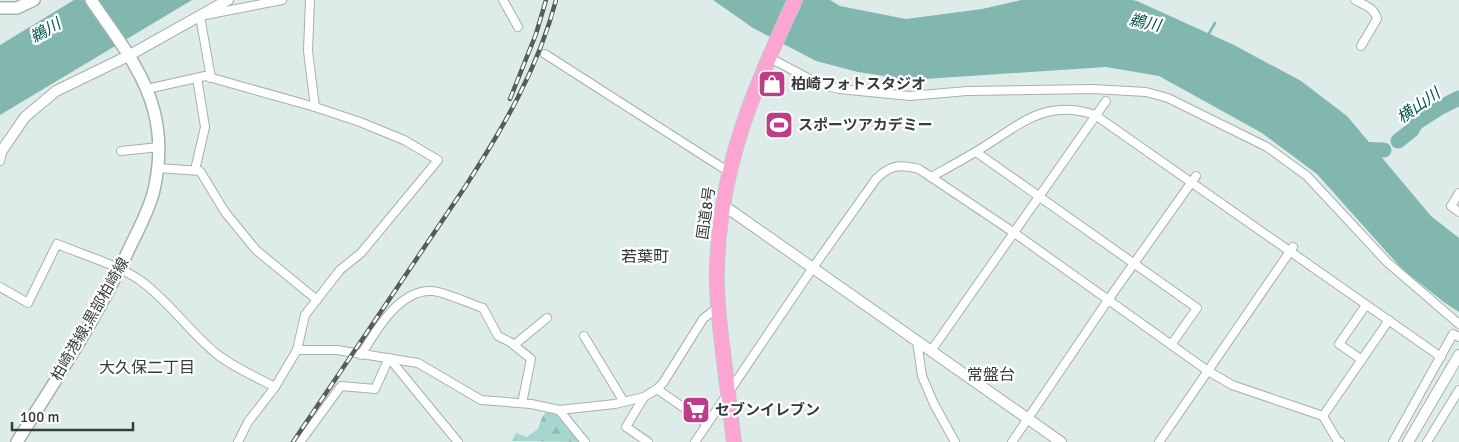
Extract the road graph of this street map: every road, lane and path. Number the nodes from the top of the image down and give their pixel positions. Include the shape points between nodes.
1 (34, 0) edge
2 (91, 0) edge
3 (228, 0) edge
4 (282, 0) edge
5 (310, 0) edge
6 (503, 0) edge
7 (795, 0) edge
8 (1355, 0) edge
9 (0, 8) edge
10 (200, 16) junction
11 (518, 27) dead end
12 (1361, 46) dead end
13 (126, 54) junction
14 (545, 54) dead end
15 (768, 56) junction
16 (197, 78) junction
17 (211, 78) junction
18 (147, 89) junction
19 (1106, 101) dead end
20 (315, 107) junction
21 (1095, 115) junction
22 (159, 147) junction
23 (1, 150) edge
24 (121, 151) dead end
25 (976, 152) junction
26 (0, 161) edge
27 (158, 168) junction
28 (195, 170) junction
29 (728, 172) junction
30 (931, 177) junction
31 (1194, 179) junction
32 (1459, 193) edge
33 (1038, 196) junction
34 (723, 205) junction
35 (1459, 212) edge
36 (1013, 232) junction
37 (1292, 249) junction
38 (1134, 263) junction
39 (812, 269) junction
40 (120, 270) junction
41 (0, 287) edge
42 (317, 300) junction
43 (1108, 300) junction
44 (1366, 305) junction
45 (718, 307) junction
46 (547, 318) dead end
47 (1389, 320) junction
48 (1459, 324) edge
49 (584, 336) dead end
50 (1459, 337) edge
51 (917, 341) junction
52 (514, 345) junction
53 (1172, 345) junction
54 (297, 350) junction
55 (931, 351) junction
56 (1459, 354) edge
57 (361, 355) junction
58 (1441, 357) junction
59 (390, 358) junction
60 (1362, 360) junction
61 (1208, 370) junction
62 (275, 387) junction
63 (657, 390) junction
64 (1459, 390) edge
65 (728, 395) junction
66 (644, 397) junction
67 (624, 402) junction
68 (522, 403) junction
69 (559, 410) junction
70 (1323, 416) junction
71 (1028, 419) junction
72 (707, 424) junction
73 (17, 442) edge
74 (238, 442) edge
75 (300, 442) edge
76 (458, 442) edge
77 (585, 442) edge
78 (648, 442) edge
79 (695, 442) edge
80 (734, 442) edge
81 (955, 442) edge
82 (1012, 442) edge
83 (1061, 442) edge
84 (1159, 442) edge
85 (1340, 442) edge
86 (1393, 442) edge
87 (1408, 442) edge
88 (1427, 442) edge

1 - 9 main road via 17,8
2 - 13 main road, 柏崎港線;黒部柏崎線
3 - 10 street
4 - 10 street
5 - 20 street via 308,51
6 - 11 street
7 - 15 highway, 国道8号
8 - 12 street via 1374,10 1377,19
10 - 13 street
10 - 17 street
13 - 18 main road, 柏崎港線;黒部柏崎線
13 - 23 street via 56,91 25,117
14 - 29 street
15 - 29 highway, 国道8号 via 737,138
15 - 48 street via 819,84 839,89 910,96 967,91 1092,89 1146,92 1168,98 1267,147 1307,176 1387,262
16 - 17 street
16 - 18 street
16 - 28 street via 204,127
17 - 20 street
18 - 22 main road, 柏崎港線;黒部柏崎線 via 154,110
19 - 21 street
20 - 42 street via 404,140 438,160 361,253 340,270
21 - 25 street via 1065,109 1032,116
21 - 31 street
21 - 33 street
22 - 24 street
22 - 27 main road, 柏崎港線;黒部柏崎線
23 - 26 street
25 - 30 street
25 - 33 street
27 - 28 street
27 - 40 main road, 柏崎港線;黒部柏崎線 via 147,213
28 - 42 street via 200,171 225,212 256,250
29 - 34 highway, 国道8号
30 - 36 street
30 - 39 street via 919,168 903,165 885,170
31 - 37 street
31 - 38 street
32 - 35 street via 1451,206
33 - 36 street
33 - 38 street
34 - 39 street
34 - 45 highway, 国道8号 via 716,269
36 - 43 street
36 - 55 street
37 - 44 street
37 - 61 street
38 - 43 street
38 - 53 street via 1197,308
39 - 51 street
39 - 65 street
40 - 41 street via 57,244 28,303
40 - 62 street via 140,280 168,304 219,355
40 - 73 main road, 柏崎港線;黒部柏崎線
42 - 54 street via 305,315
43 - 53 street
43 - 71 street
44 - 47 street
44 - 60 street via 1339,344
45 - 63 street via 703,319
45 - 65 highway, 国道8号
46 - 52 street
47 - 58 street
47 - 60 street
49 - 67 street
50 - 58 street via 1453,334
51 - 55 street
51 - 81 street via 922,376
52 - 57 street via 498,336 483,308 432,291 412,294 380,324
52 - 68 street via 532,358
53 - 61 street
54 - 57 street via 337,350
54 - 62 street
55 - 71 street
56 - 87 street
57 - 59 street
58 - 86 street
59 - 68 street via 418,363 481,400
59 - 75 street via 375,389 341,386
59 - 76 street
60 - 70 street
61 - 70 street via 1232,385
61 - 84 street
62 - 74 street via 248,422
63 - 66 street
63 - 72 street
64 - 88 street
65 - 72 street
65 - 80 highway, 国道8号
66 - 67 street
66 - 78 street via 626,427
67 - 69 street
68 - 69 street
69 - 77 street
70 - 85 street
71 - 82 street
71 - 83 street
72 - 79 street

